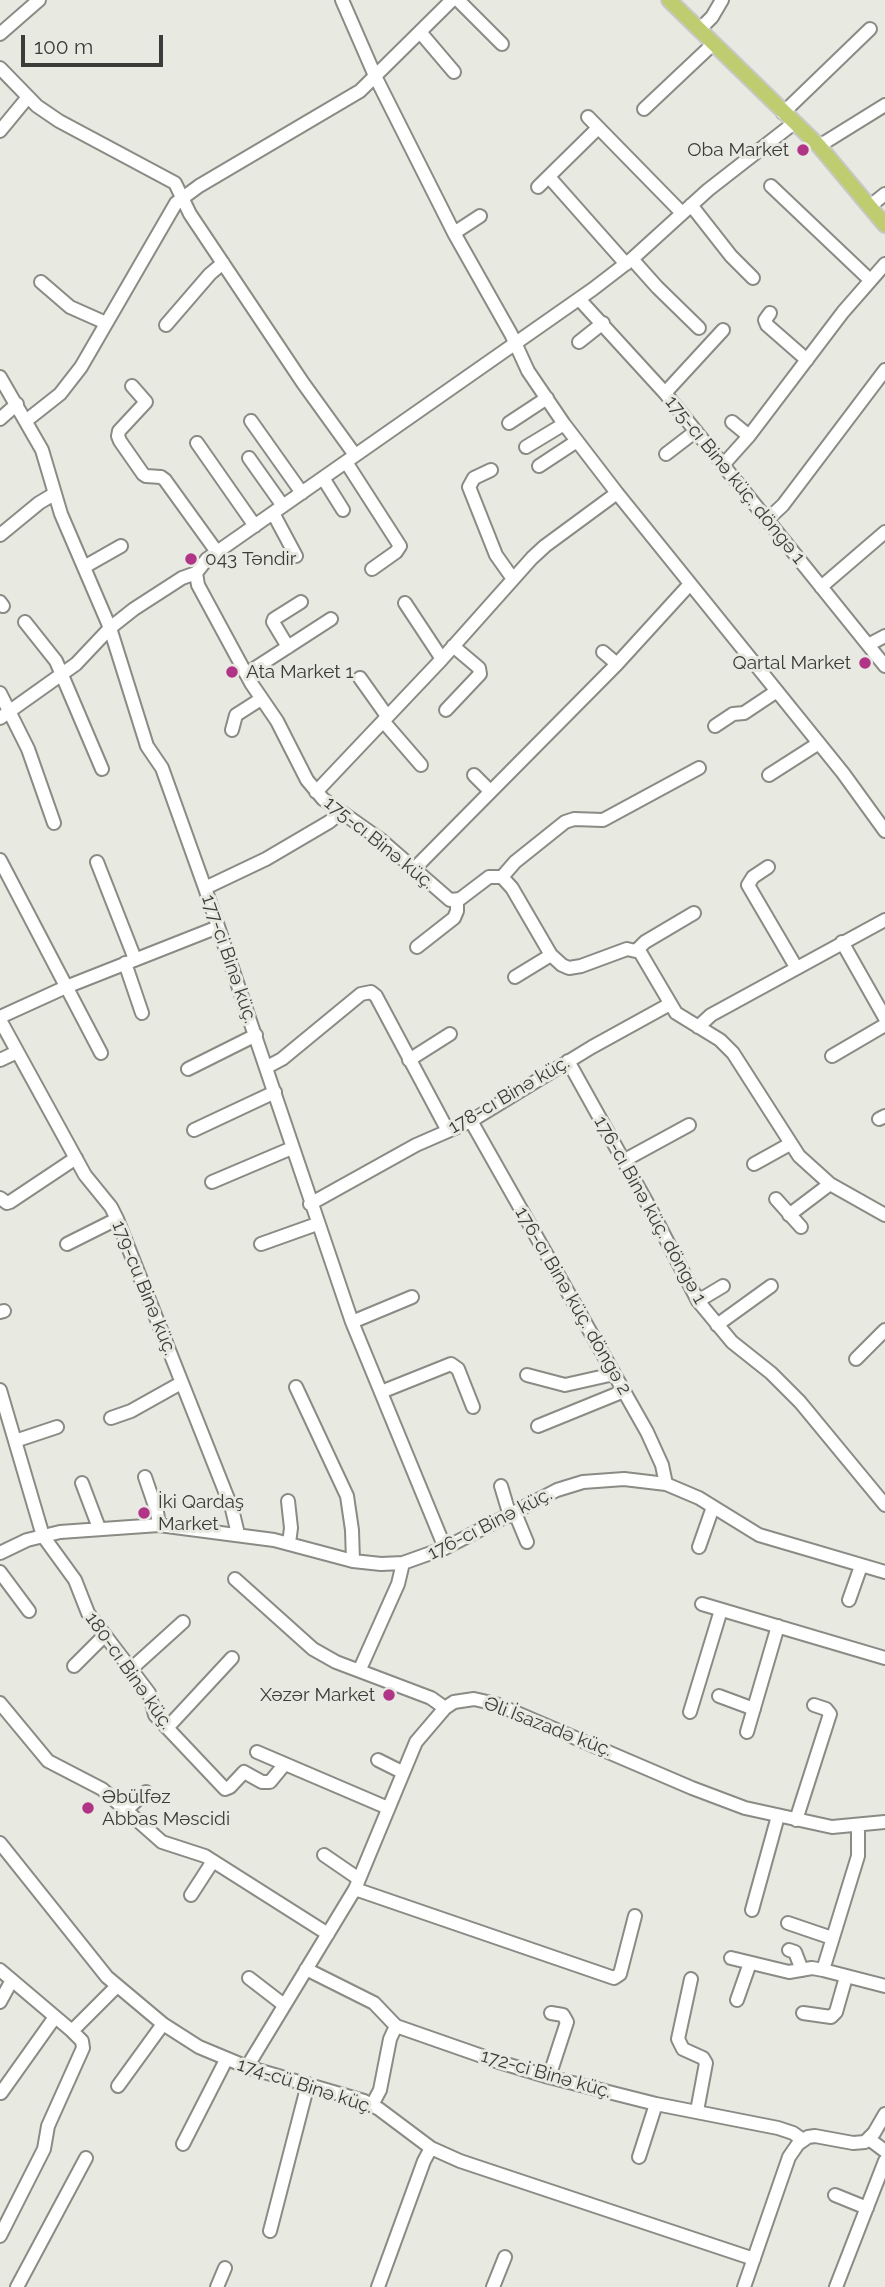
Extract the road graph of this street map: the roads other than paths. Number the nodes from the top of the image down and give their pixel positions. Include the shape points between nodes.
1 (39, 0) edge
2 (342, 0) edge
3 (452, 0) edge
4 (458, 0) edge
5 (669, 0) edge
6 (722, 0) edge
7 (870, 29) dead end
8 (699, 30) junction
9 (421, 32) junction
10 (0, 34) edge
11 (502, 44) dead end
12 (713, 44) junction
13 (0, 68) edge
14 (454, 72) dead end
15 (376, 78) junction
16 (28, 97) junction
17 (885, 105) edge
18 (644, 109) dead end
19 (588, 117) dead end
20 (789, 118) junction
21 (598, 128) junction
22 (0, 131) edge
23 (819, 146) junction
24 (549, 177) junction
25 (771, 186) dead end
26 (538, 187) dead end
27 (885, 194) edge
28 (183, 197) junction
29 (870, 206) junction
30 (686, 209) junction
31 (480, 216) dead end
32 (885, 225) edge
33 (454, 233) junction
34 (629, 261) junction
35 (223, 263) junction
36 (885, 264) edge
37 (753, 278) dead end
38 (870, 280) junction
39 (41, 282) dead end
40 (579, 299) junction
41 (770, 313) dead end
42 (106, 323) junction
43 (603, 323) junction
44 (166, 325) dead end
45 (699, 328) dead end
46 (723, 330) dead end
47 (579, 342) dead end
48 (516, 344) junction
49 (807, 360) junction
50 (885, 370) edge
51 (0, 377) edge
52 (132, 386) dead end
53 (666, 393) junction
54 (547, 398) junction
55 (17, 404) junction
56 (0, 419) edge
57 (27, 420) junction
58 (251, 421) dead end
59 (732, 422) dead end
60 (509, 424) dead end
61 (564, 424) junction
62 (696, 431) junction
63 (749, 436) junction
64 (577, 441) junction
65 (197, 443) dead end
66 (526, 447) dead end
67 (666, 454) dead end
68 (249, 458) dead end
69 (351, 458) junction
70 (723, 465) junction
71 (539, 466) dead end
72 (491, 470) dead end
73 (323, 478) junction
74 (302, 493) junction
75 (54, 494) junction
76 (617, 494) junction
77 (278, 510) junction
78 (343, 510) dead end
79 (768, 519) junction
80 (255, 526) junction
81 (885, 532) edge
82 (0, 535) edge
83 (121, 546) dead end
84 (217, 552) junction
85 (296, 556) dead end
86 (84, 568) junction
87 (372, 569) dead end
88 (196, 573) junction
89 (513, 579) junction
90 (690, 584) junction
91 (821, 587) junction
92 (301, 601) dead end
93 (405, 604) dead end
94 (331, 619) dead end
95 (25, 622) dead end
96 (110, 628) junction
97 (885, 636) edge
98 (868, 645) junction
99 (453, 646) junction
100 (288, 647) junction
101 (603, 652) dead end
102 (442, 659) junction
103 (617, 664) junction
104 (885, 666) edge
105 (63, 674) junction
106 (246, 674) junction
107 (360, 678) dead end
108 (777, 691) junction
109 (0, 693) edge
110 (261, 699) junction
111 (446, 710) dead end
112 (5, 715) edge
113 (385, 718) junction
114 (715, 726) dead end
115 (232, 730) dead end
116 (819, 743) junction
117 (421, 765) dead end
118 (699, 768) dead end
119 (102, 769) dead end
120 (474, 775) dead end
121 (769, 775) dead end
122 (490, 791) junction
123 (316, 792) junction
124 (340, 813) junction
125 (54, 823) dead end
126 (885, 831) edge
127 (0, 860) edge
128 (97, 862) dead end
129 (768, 867) dead end
130 (414, 869) junction
131 (502, 877) junction
132 (205, 888) junction
133 (457, 900) junction
134 (694, 913) dead end
135 (885, 920) edge
136 (218, 927) junction
137 (842, 942) junction
138 (417, 947) dead end
139 (637, 950) junction
140 (551, 955) junction
141 (130, 961) junction
142 (796, 967) junction
143 (515, 976) dead end
144 (65, 987) junction
145 (670, 1004) junction
146 (142, 1013) dead end
147 (885, 1018) edge
148 (0, 1019) edge
149 (885, 1025) edge
150 (698, 1027) junction
151 (450, 1034) dead end
152 (256, 1035) junction
153 (17, 1052) junction
154 (101, 1053) dead end
155 (832, 1056) dead end
156 (0, 1060) edge
157 (409, 1060) junction
158 (568, 1061) junction
159 (267, 1067) junction
160 (188, 1069) dead end
161 (275, 1092) junction
162 (471, 1121) junction
163 (689, 1125) dead end
164 (194, 1130) dead end
165 (448, 1131) junction
166 (790, 1144) junction
167 (292, 1148) junction
168 (76, 1158) junction
169 (623, 1161) junction
170 (754, 1164) dead end
171 (212, 1182) dead end
172 (830, 1184) junction
173 (0, 1198) edge
174 (776, 1199) dead end
175 (310, 1204) junction
176 (789, 1215) junction
177 (885, 1215) edge
178 (117, 1219) junction
179 (317, 1224) junction
180 (801, 1227) dead end
181 (67, 1244) dead end
182 (261, 1244) dead end
183 (723, 1286) dead end
184 (771, 1286) dead end
185 (412, 1297) dead end
186 (698, 1301) junction
187 (352, 1322) junction
188 (717, 1325) junction
189 (885, 1330) edge
190 (856, 1359) dead end
191 (614, 1374) junction
192 (527, 1375) dead end
193 (181, 1383) junction
194 (296, 1387) dead end
195 (0, 1390) edge
196 (624, 1391) junction
197 (381, 1392) junction
198 (473, 1406) dead end
199 (111, 1418) dead end
200 (538, 1426) dead end
201 (57, 1427) dead end
202 (15, 1441) junction
203 (145, 1477) dead end
204 (82, 1483) dead end
205 (666, 1484) junction
206 (501, 1486) dead end
207 (288, 1501) dead end
208 (885, 1505) edge
209 (713, 1507) junction
210 (513, 1514) junction
211 (159, 1525) junction
212 (99, 1528) junction
213 (238, 1534) junction
214 (43, 1536) junction
215 (527, 1542) dead end
216 (289, 1544) junction
217 (699, 1546) dead end
218 (446, 1548) junction
219 (0, 1553) edge
220 (354, 1562) junction
221 (403, 1563) junction
222 (860, 1566) junction
223 (0, 1572) edge
224 (885, 1572) edge
225 (235, 1579) dead end
226 (849, 1600) dead end
227 (702, 1604) dead end
228 (721, 1610) junction
229 (29, 1611) dead end
230 (183, 1622) dead end
231 (778, 1626) junction
232 (105, 1635) junction
233 (232, 1658) dead end
234 (885, 1658) edge
235 (74, 1666) dead end
236 (131, 1669) junction
237 (360, 1669) junction
238 (719, 1696) dead end
239 (0, 1703) edge
240 (814, 1705) dead end
241 (445, 1708) junction
242 (754, 1709) junction
243 (690, 1712) dead end
244 (167, 1728) junction
245 (747, 1732) dead end
246 (257, 1752) dead end
247 (378, 1760) dead end
248 (284, 1765) junction
249 (402, 1772) junction
250 (146, 1792) dead end
251 (388, 1808) junction
252 (126, 1810) junction
253 (778, 1816) junction
254 (796, 1820) junction
255 (885, 1822) edge
256 (858, 1825) junction
257 (0, 1843) edge
258 (324, 1855) dead end
259 (213, 1861) junction
260 (357, 1884) junction
261 (191, 1895) dead end
262 (752, 1910) dead end
263 (635, 1916) dead end
264 (788, 1923) dead end
265 (328, 1934) junction
266 (832, 1937) junction
267 (789, 1950) dead end
268 (731, 1958) dead end
269 (750, 1963) junction
270 (306, 1969) junction
271 (0, 1970) edge
272 (802, 1970) junction
273 (823, 1970) junction
274 (846, 1977) junction
275 (249, 1978) dead end
276 (691, 1979) dead end
277 (12, 1980) junction
278 (885, 1986) edge
279 (116, 1987) junction
280 (737, 2000) dead end
281 (0, 2002) edge
282 (284, 2005) junction
283 (551, 2013) dead end
284 (803, 2013) dead end
285 (55, 2017) junction
286 (163, 2024) junction
287 (396, 2026) junction
288 (72, 2031) junction
289 (226, 2060) junction
290 (247, 2067) junction
291 (549, 2077) junction
292 (308, 2084) junction
293 (118, 2086) dead end
294 (1, 2093) edge
295 (656, 2104) junction
296 (372, 2105) junction
297 (697, 2111) junction
298 (885, 2114) edge
299 (869, 2139) junction
300 (803, 2140) junction
301 (183, 2144) dead end
302 (432, 2148) junction
303 (885, 2151) edge
304 (639, 2157) dead end
305 (86, 2158) dead end
306 (885, 2161) edge
307 (835, 2195) dead end
308 (867, 2208) junction
309 (270, 2231) dead end
310 (0, 2236) edge
311 (505, 2257) dead end
312 (754, 2259) junction
313 (225, 2269) dead end
314 (17, 2287) edge
315 (217, 2287) edge
316 (378, 2287) edge
317 (493, 2287) edge
318 (744, 2287) edge
319 (836, 2287) edge

1 - 10 street
2 - 15 street
3 - 9 street
4 - 11 street
5 - 8 main road
6 - 8 street
7 - 20 street
8 - 12 main road
9 - 14 street
9 - 15 street
12 - 18 street
12 - 20 main road
13 - 16 street
15 - 28 street
15 - 33 street
16 - 22 street
16 - 28 street via 59,121 171,179
17 - 23 street
19 - 21 street
20 - 23 main road
20 - 30 street
21 - 24 street
21 - 30 street
23 - 29 main road
24 - 26 street
24 - 34 street
25 - 38 street
27 - 29 street
28 - 35 street
28 - 42 street via 170,210
29 - 32 main road
30 - 34 street
30 - 37 street
31 - 33 street
33 - 48 street
34 - 40 street
34 - 45 street
35 - 44 street
35 - 69 street
36 - 38 street
38 - 49 street
39 - 42 street via 71,307
40 - 43 street, 175-cı Binə küç. döngə 1
40 - 48 street
41 - 49 street via 767,325
42 - 57 street via 69,383
43 - 47 street
43 - 53 street, 175-cı Binə küç. döngə 1
46 - 53 street
48 - 54 street
48 - 69 street
49 - 63 street
50 - 79 street
51 - 55 street, 177-ci Binə küç.
52 - 84 street via 146,402 119,431 120,441 146,477 165,480
53 - 62 street, 175-cı Binə küç. döngə 1
54 - 60 street
54 - 61 street
55 - 56 street
55 - 57 street, 177-ci Binə küç.
57 - 75 street, 177-ci Binə küç. via 42,450
58 - 74 street
59 - 63 street
61 - 64 street
61 - 66 street
62 - 67 street
62 - 70 street, 175-cı Binə küç. döngə 1
63 - 70 street
64 - 71 street
64 - 76 street
65 - 80 street
68 - 77 street
69 - 73 street
69 - 87 street via 400,546
70 - 79 street, 175-cı Binə küç. döngə 1
72 - 89 street via 474,478 469,487 496,555
73 - 74 street
73 - 78 street
74 - 77 street
75 - 82 street
75 - 86 street, 177-ci Binə küç.
76 - 89 street via 545,546
76 - 90 street
77 - 80 street
77 - 85 street
79 - 91 street, 175-cı Binə küç. döngə 1
80 - 84 street
81 - 91 street
83 - 86 street
84 - 88 street
86 - 96 street, 177-ci Binə küç.
88 - 96 street
88 - 106 street, 175-cı Binə küç. via 198,585
89 - 99 street
90 - 103 street
90 - 108 street
91 - 98 street, 175-cı Binə küç. döngə 1
92 - 100 street via 273,622
93 - 102 street
94 - 100 street
95 - 105 street via 47,646
96 - 105 street
96 - 132 street, 177-ci Binə küç. via 147,746 162,768
97 - 98 street
98 - 104 street, 175-cı Binə küç. döngə 1
99 - 102 street
99 - 111 street via 480,674
100 - 106 street
101 - 103 street
102 - 113 street
103 - 122 street
105 - 112 street
105 - 119 street
106 - 110 street, 175-cı Binə küç.
107 - 113 street
108 - 114 street
108 - 116 street
109 - 112 street
110 - 115 street via 236,715
110 - 123 street, 175-cı Binə küç.
112 - 125 street via 28,749
113 - 117 street
113 - 123 street
116 - 121 street
116 - 126 street
118 - 131 street via 603,820 565,822
120 - 122 street
122 - 130 street
123 - 124 street, 175-cı Binə küç.
124 - 130 street, 175-cı Binə küç.
124 - 132 street via 266,859
127 - 144 street
128 - 141 street
129 - 142 street via 748,885
130 - 133 street, 175-cı Binə küç. via 447,898
131 - 133 street via 489,877
131 - 140 street
132 - 136 street, 177-ci Binə küç.
133 - 138 street via 454,918
134 - 139 street
135 - 137 street
136 - 141 street
136 - 152 street, 177-ci Binə küç.
137 - 142 street
137 - 147 street
139 - 140 street via 618,951 575,968 562,965
139 - 145 street
140 - 143 street
141 - 144 street
141 - 146 street
142 - 150 street
144 - 148 street
144 - 154 street
145 - 150 street via 679,1016
145 - 158 street, 178-cı Binə küç.
148 - 153 street, 179-cu Binə küç.
149 - 155 street
150 - 166 street via 733,1053
151 - 157 street
152 - 159 street, 177-ci Binə küç.
152 - 160 street
153 - 156 street
153 - 168 street, 179-cu Binə küç.
157 - 159 street via 376,996 367,991
157 - 165 street
158 - 162 street, 178-cı Binə küç.
158 - 169 street, 176-cı Binə küç. döngə 1
159 - 161 street, 177-ci Binə küç.
161 - 164 street
161 - 167 street, 177-ci Binə küç.
162 - 165 street, 178-cı Binə küç.
162 - 191 street, 176-cı Binə küç. döngə 2
163 - 169 street
165 - 175 street, 178-cı Binə küç.
166 - 170 street
166 - 172 street
167 - 171 street
167 - 175 street, 177-ci Binə küç.
168 - 173 street via 10,1202
168 - 178 street, 179-cu Binə küç.
169 - 186 street, 176-cı Binə küç. döngə 1
172 - 176 street
172 - 177 street
174 - 176 street
175 - 179 street, 177-ci Binə küç.
176 - 180 street
178 - 181 street
178 - 193 street, 179-cu Binə küç.
179 - 182 street
179 - 187 street, 177-ci Binə küç.
183 - 186 street
184 - 188 street
185 - 187 street
186 - 188 street, 176-cı Binə küç. döngə 1
187 - 197 street, 177-ci Binə küç.
188 - 208 street, 176-cı Binə küç. döngə 1 via 800,1402
189 - 190 street
191 - 192 street via 565,1385
191 - 196 street, 176-cı Binə küç. döngə 2
193 - 199 street
193 - 213 street, 179-cu Binə küç.
194 - 220 street via 347,1496
195 - 202 street, 180-cı Binə küç.
196 - 200 street
196 - 205 street, 176-cı Binə küç. döngə 2 via 662,1465
197 - 198 street via 452,1364
197 - 218 street, 177-ci Binə küç.
201 - 202 street
202 - 214 street, 180-cı Binə küç.
203 - 211 street
204 - 212 street
205 - 209 street, 176-cı Binə küç.
205 - 210 street, 176-cı Binə küç. via 624,1479 583,1482 557,1490
206 - 210 street
207 - 216 street
209 - 217 street
209 - 222 street, 176-cı Binə küç. via 759,1535
210 - 215 street
210 - 218 street, 176-cı Binə küç.
211 - 212 street, 176-cı Binə küç.
211 - 213 street, 176-cı Binə küç.
212 - 214 street, 176-cı Binə küç.
213 - 216 street, 176-cı Binə küç.
214 - 219 street, 176-cı Binə küç.
214 - 232 street, 180-cı Binə küç. via 72,1575 84,1606
216 - 220 street, 176-cı Binə küç.
218 - 221 street, 176-cı Binə küç.
220 - 221 street, 176-cı Binə küç.
221 - 237 street
222 - 224 street, 176-cı Binə küç.
222 - 226 street
223 - 229 street
225 - 237 street via 313,1649
227 - 228 street
228 - 231 street
228 - 243 street
230 - 236 street
231 - 234 street
231 - 242 street
232 - 235 street
232 - 236 street, 180-cı Binə küç.
233 - 244 street
236 - 244 street, 180-cı Binə küç. via 149,1693 152,1711
237 - 241 street
238 - 242 street
239 - 252 street via 48,1761 102,1789
240 - 254 street via 830,1714
241 - 249 street via 416,1742
241 - 253 street, Əli İsazadə küç. via 464,1699 496,1704 723,1801
242 - 245 street
244 - 248 street, 180-cı Binə küç. via 225,1789 244,1772 270,1782
246 - 248 street
247 - 249 street
248 - 251 street
249 - 251 street
250 - 252 street
251 - 260 street
252 - 259 street via 162,1842
253 - 254 street, Əli İsazadə küç.
253 - 262 street
254 - 256 street, Əli İsazadə küç. via 832,1827
255 - 256 street, Əli İsazadə küç.
256 - 266 street via 858,1856
257 - 279 street, 174-cü Binə küç.
258 - 260 street
259 - 261 street
259 - 265 street
260 - 263 street via 614,1978 620,1974
260 - 265 street
264 - 266 street
265 - 270 street
266 - 273 street
267 - 272 street via 795,1952
268 - 269 street
269 - 272 street via 789,1972
269 - 280 street
270 - 282 street
270 - 287 street, 172-ci Binə küç. via 374,2003
271 - 277 street
272 - 273 street
273 - 274 street
274 - 278 street
274 - 284 street via 831,2017
275 - 282 street
276 - 297 street via 679,2044 706,2063
277 - 281 street
277 - 285 street
279 - 286 street, 174-cü Binə küç.
279 - 288 street
282 - 290 street
283 - 291 street via 563,2015 567,2022
285 - 288 street
285 - 294 street
286 - 289 street, 174-cü Binə küç.
286 - 293 street
287 - 291 street, 172-ci Binə küç.
287 - 296 street
288 - 310 street via 83,2048 48,2126 44,2149
289 - 290 street, 174-cü Binə küç.
289 - 301 street
290 - 292 street, 174-cü Binə küç.
291 - 295 street, 172-ci Binə küç.
292 - 296 street, 174-cü Binə küç.
292 - 309 street
295 - 297 street, 172-ci Binə küç.
295 - 304 street
296 - 302 street, 174-cü Binə küç.
297 - 300 street, 172-ci Binə küç. via 778,2128
298 - 299 street
299 - 300 street via 859,2143 815,2136
299 - 303 street
300 - 312 street via 789,2157
302 - 312 street, 174-cü Binə küç. via 501,2176
302 - 316 street
305 - 314 street
306 - 308 street
307 - 308 street
308 - 319 street
311 - 317 street
312 - 318 street
313 - 315 street

